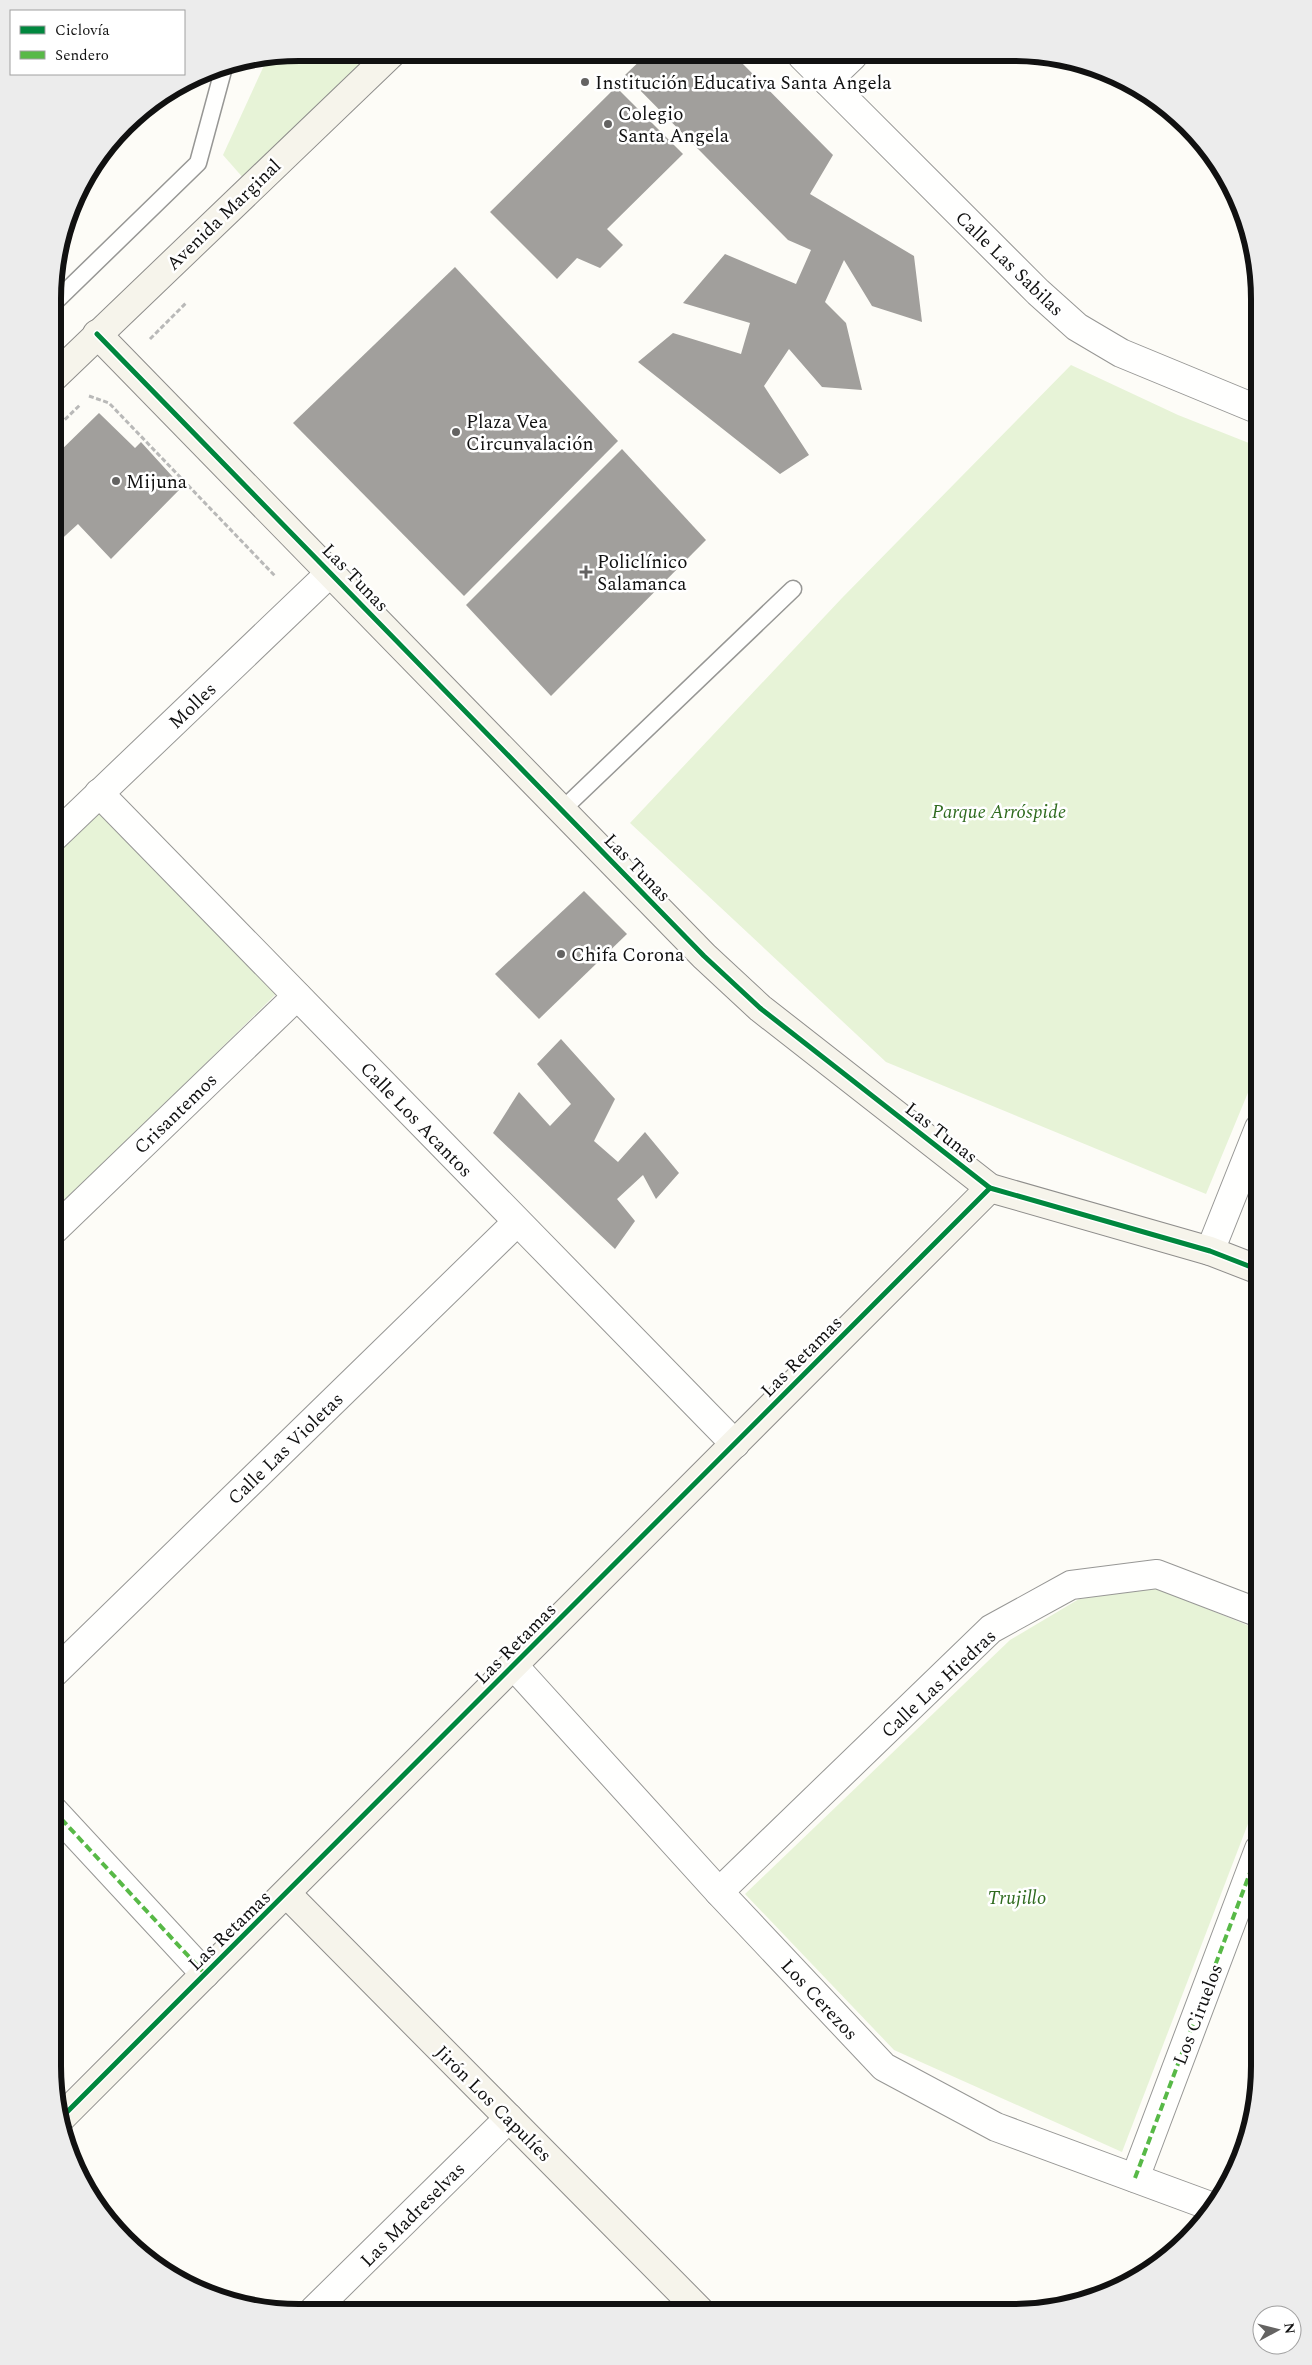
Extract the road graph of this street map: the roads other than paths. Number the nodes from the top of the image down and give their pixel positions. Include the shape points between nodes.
1 (384, 61) edge
2 (807, 61) edge
3 (849, 61) edge
4 (222, 74) edge
5 (827, 81) junction
6 (61, 295) edge
7 (97, 334) junction
8 (61, 370) edge
9 (1251, 406) edge
10 (330, 573) junction
11 (793, 589) dead end
12 (99, 793) junction
13 (562, 810) junction
14 (61, 830) edge
15 (297, 996) junction
16 (1251, 1148) edge
17 (990, 1188) junction
18 (517, 1222) junction
19 (61, 1224) edge
20 (1210, 1251) junction
21 (1251, 1267) edge
22 (734, 1444) junction
23 (1251, 1610) edge
24 (61, 1666) edge
25 (514, 1666) junction
26 (61, 1819) edge
27 (1251, 1870) edge
28 (719, 1892) junction
29 (287, 1894) junction
30 (205, 1974) junction
31 (66, 2113) edge
32 (509, 2118) junction
33 (1135, 2178) junction
34 (1207, 2204) edge
35 (320, 2304) edge
36 (693, 2304) edge

1 - 7 street, Avenida Marginal
2 - 5 street, Calle Las Sabilas
3 - 5 street
4 - 6 lane via 198,163
5 - 9 street, Calle Las Sabilas via 1076,327 1121,353
7 - 8 street, Avenida Marginal
7 - 10 street, Las Tunas
10 - 12 street, Molles
10 - 13 street, Las Tunas
11 - 13 lane
12 - 14 street, Molles
12 - 15 street, Calle Los Acantos
13 - 17 street, Las Tunas via 704,956 760,1008
15 - 18 street, Calle Los Acantos
15 - 19 street, Crisantemos
16 - 20 street
17 - 20 street, Las Tunas
17 - 22 street, Las Retamas
18 - 22 street, Calle Los Acantos
18 - 24 street, Calle Las Violetas
20 - 21 street, Las Tunas
22 - 25 street, Las Retamas
23 - 28 street, Calle Las Hiedras via 1157,1574 1072,1585 991,1629
25 - 28 street, Los Cerezos
25 - 29 street, Las Retamas
26 - 30 street
27 - 33 street, Los Ciruelos
28 - 33 street, Los Cerezos via 884,2067 996,2127
29 - 30 street, Las Retamas
29 - 32 street, Jirón Los Capulíes
30 - 31 street, Las Retamas
32 - 35 street, Las Madreselvas
32 - 36 street, Jirón Los Capulíes
33 - 34 street, Los Cerezos

